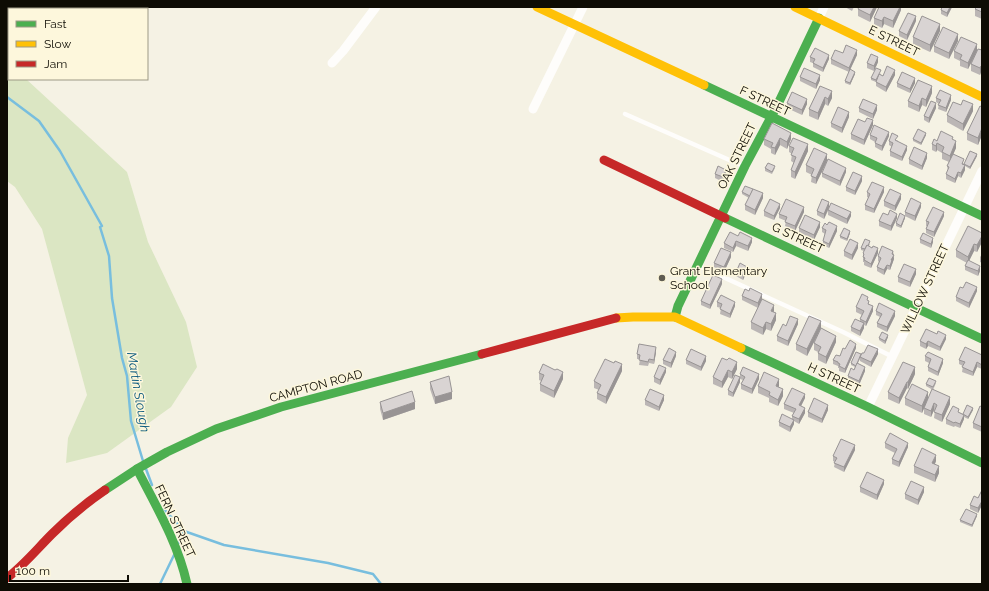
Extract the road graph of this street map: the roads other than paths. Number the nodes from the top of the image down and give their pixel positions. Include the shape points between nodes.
1 (376, 7) edge
2 (537, 7) edge
3 (583, 7) edge
4 (795, 7) edge
5 (824, 7) edge
6 (819, 18) junction
7 (574, 24) junction
8 (332, 64) dead end
9 (982, 97) edge
10 (533, 109) dead end
11 (625, 114) dead end
12 (770, 117) junction
13 (604, 160) dead end
14 (745, 166) junction
15 (982, 171) edge
16 (964, 207) junction
17 (721, 215) junction
18 (982, 216) edge
19 (697, 265) junction
20 (916, 308) junction
21 (675, 317) junction
22 (982, 339) edge
23 (893, 357) junction
24 (868, 407) junction
25 (982, 463) edge
26 (137, 469) junction
27 (7, 578) edge
28 (187, 584) edge

1 - 8 street
2 - 7 main road, F STREET
3 - 7 street
4 - 6 main road, E STREET
5 - 6 street, OAK STREET
6 - 9 main road, E STREET
6 - 12 main road, OAK STREET
7 - 10 street
7 - 12 main road, F STREET
11 - 14 lane
12 - 14 main road, OAK STREET
12 - 16 main road, F STREET
13 - 17 main road, G STREET
14 - 17 main road, OAK STREET
15 - 16 street, WILLOW STREET
16 - 18 main road, F STREET
16 - 20 street, WILLOW STREET
17 - 19 main road, OAK STREET
17 - 20 main road, G STREET
19 - 21 main road, OAK STREET
19 - 23 lane
20 - 22 main road, G STREET
20 - 23 street, WILLOW STREET
21 - 24 main road, H STREET
21 - 26 main road, CAMPTON ROAD via 608,320 281,407 216,429
23 - 24 street, WILLOW STREET
24 - 25 main road, H STREET
26 - 27 main road, CAMPTON ROAD via 73,514
26 - 28 main road, FERN STREET via 173,540

